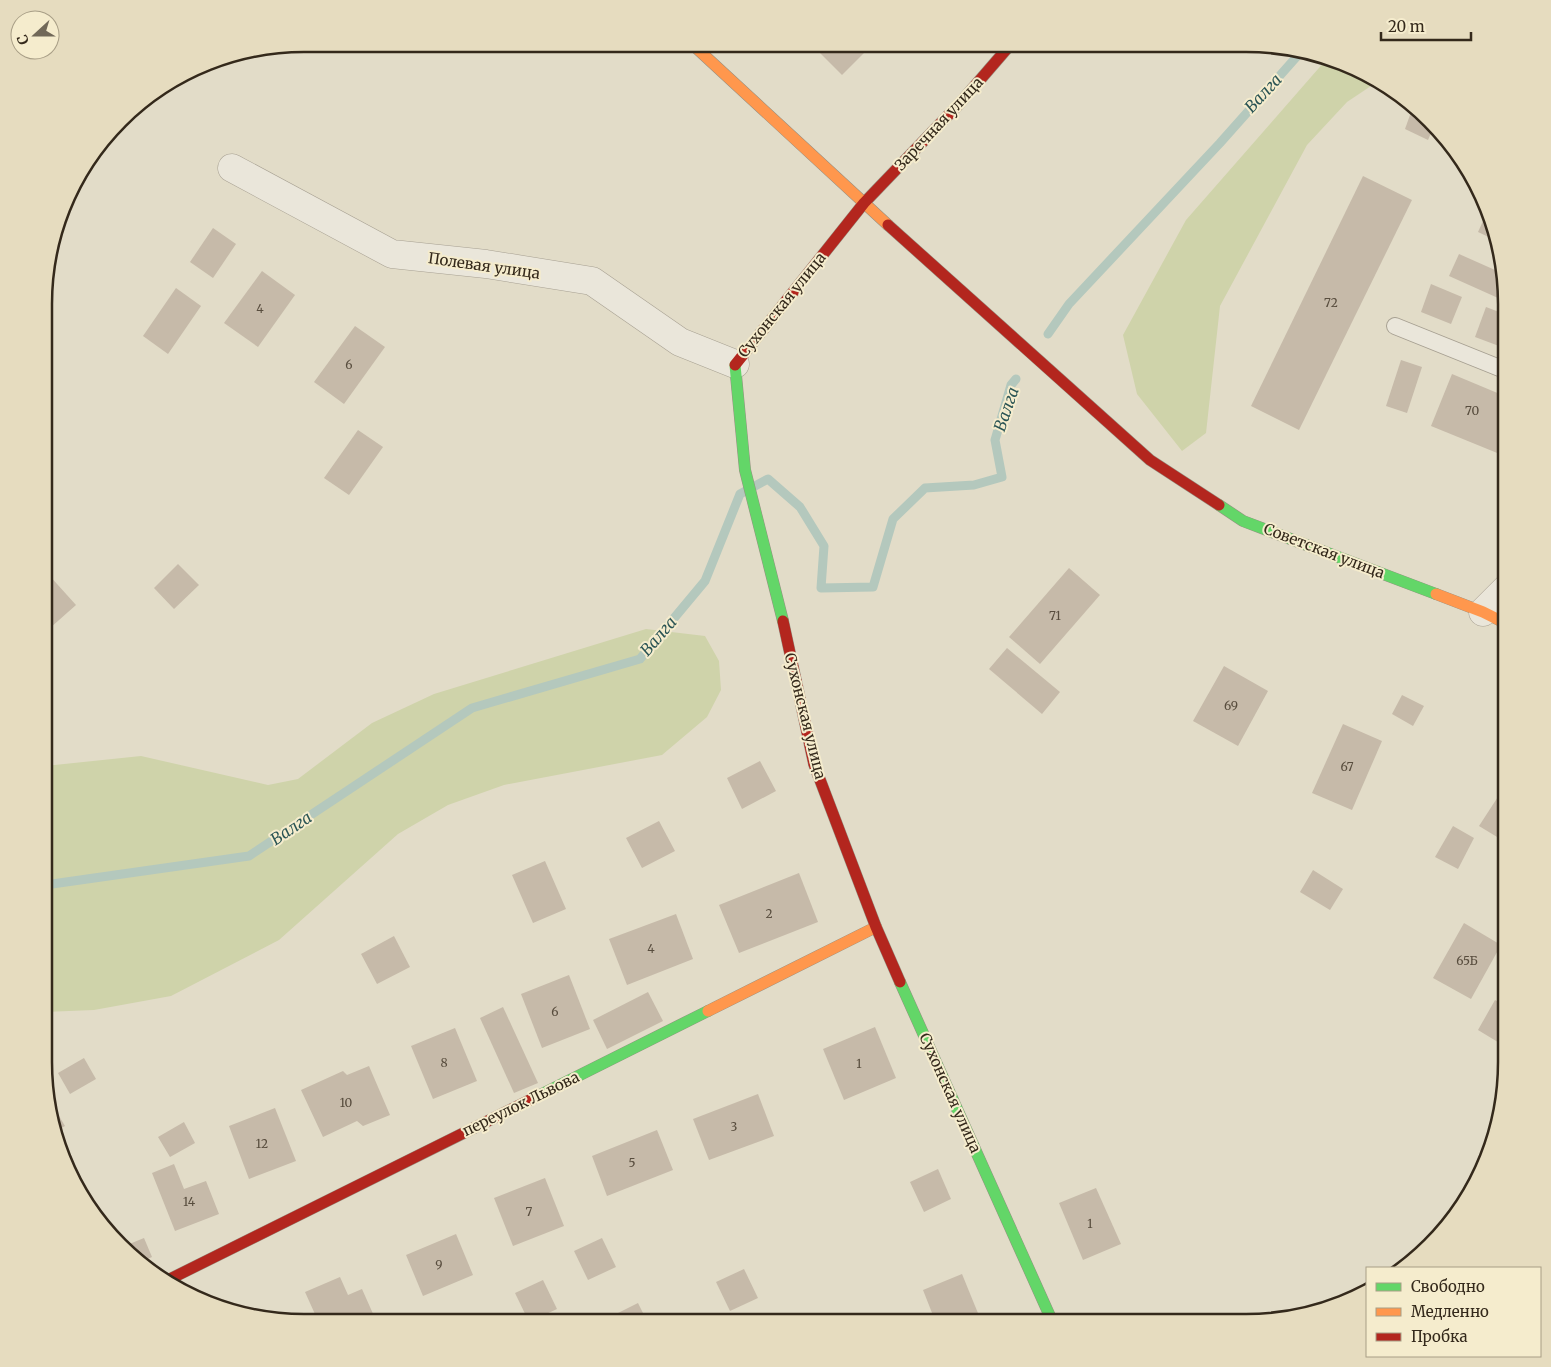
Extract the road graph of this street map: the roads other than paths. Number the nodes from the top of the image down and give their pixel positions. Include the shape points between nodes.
1 (701, 52) edge
2 (1004, 52) edge
3 (232, 168) dead end
4 (864, 203) junction
5 (1395, 326) dead end
6 (735, 364) junction
7 (1498, 367) edge
8 (1495, 618) edge
9 (876, 927) junction
10 (173, 1277) edge
11 (1048, 1314) edge

1 - 4 street, Советская улица
2 - 4 street, Заречная улица
3 - 6 street, Полевая улица via 392,254 486,264 592,282 680,342
4 - 6 street, Сухонская улица
4 - 8 street, Советская улица via 1150,460 1243,521
5 - 7 lane
6 - 9 street, Сухонская улица via 746,470 814,764
9 - 10 street, переулок Львова
9 - 11 street, Сухонская улица

